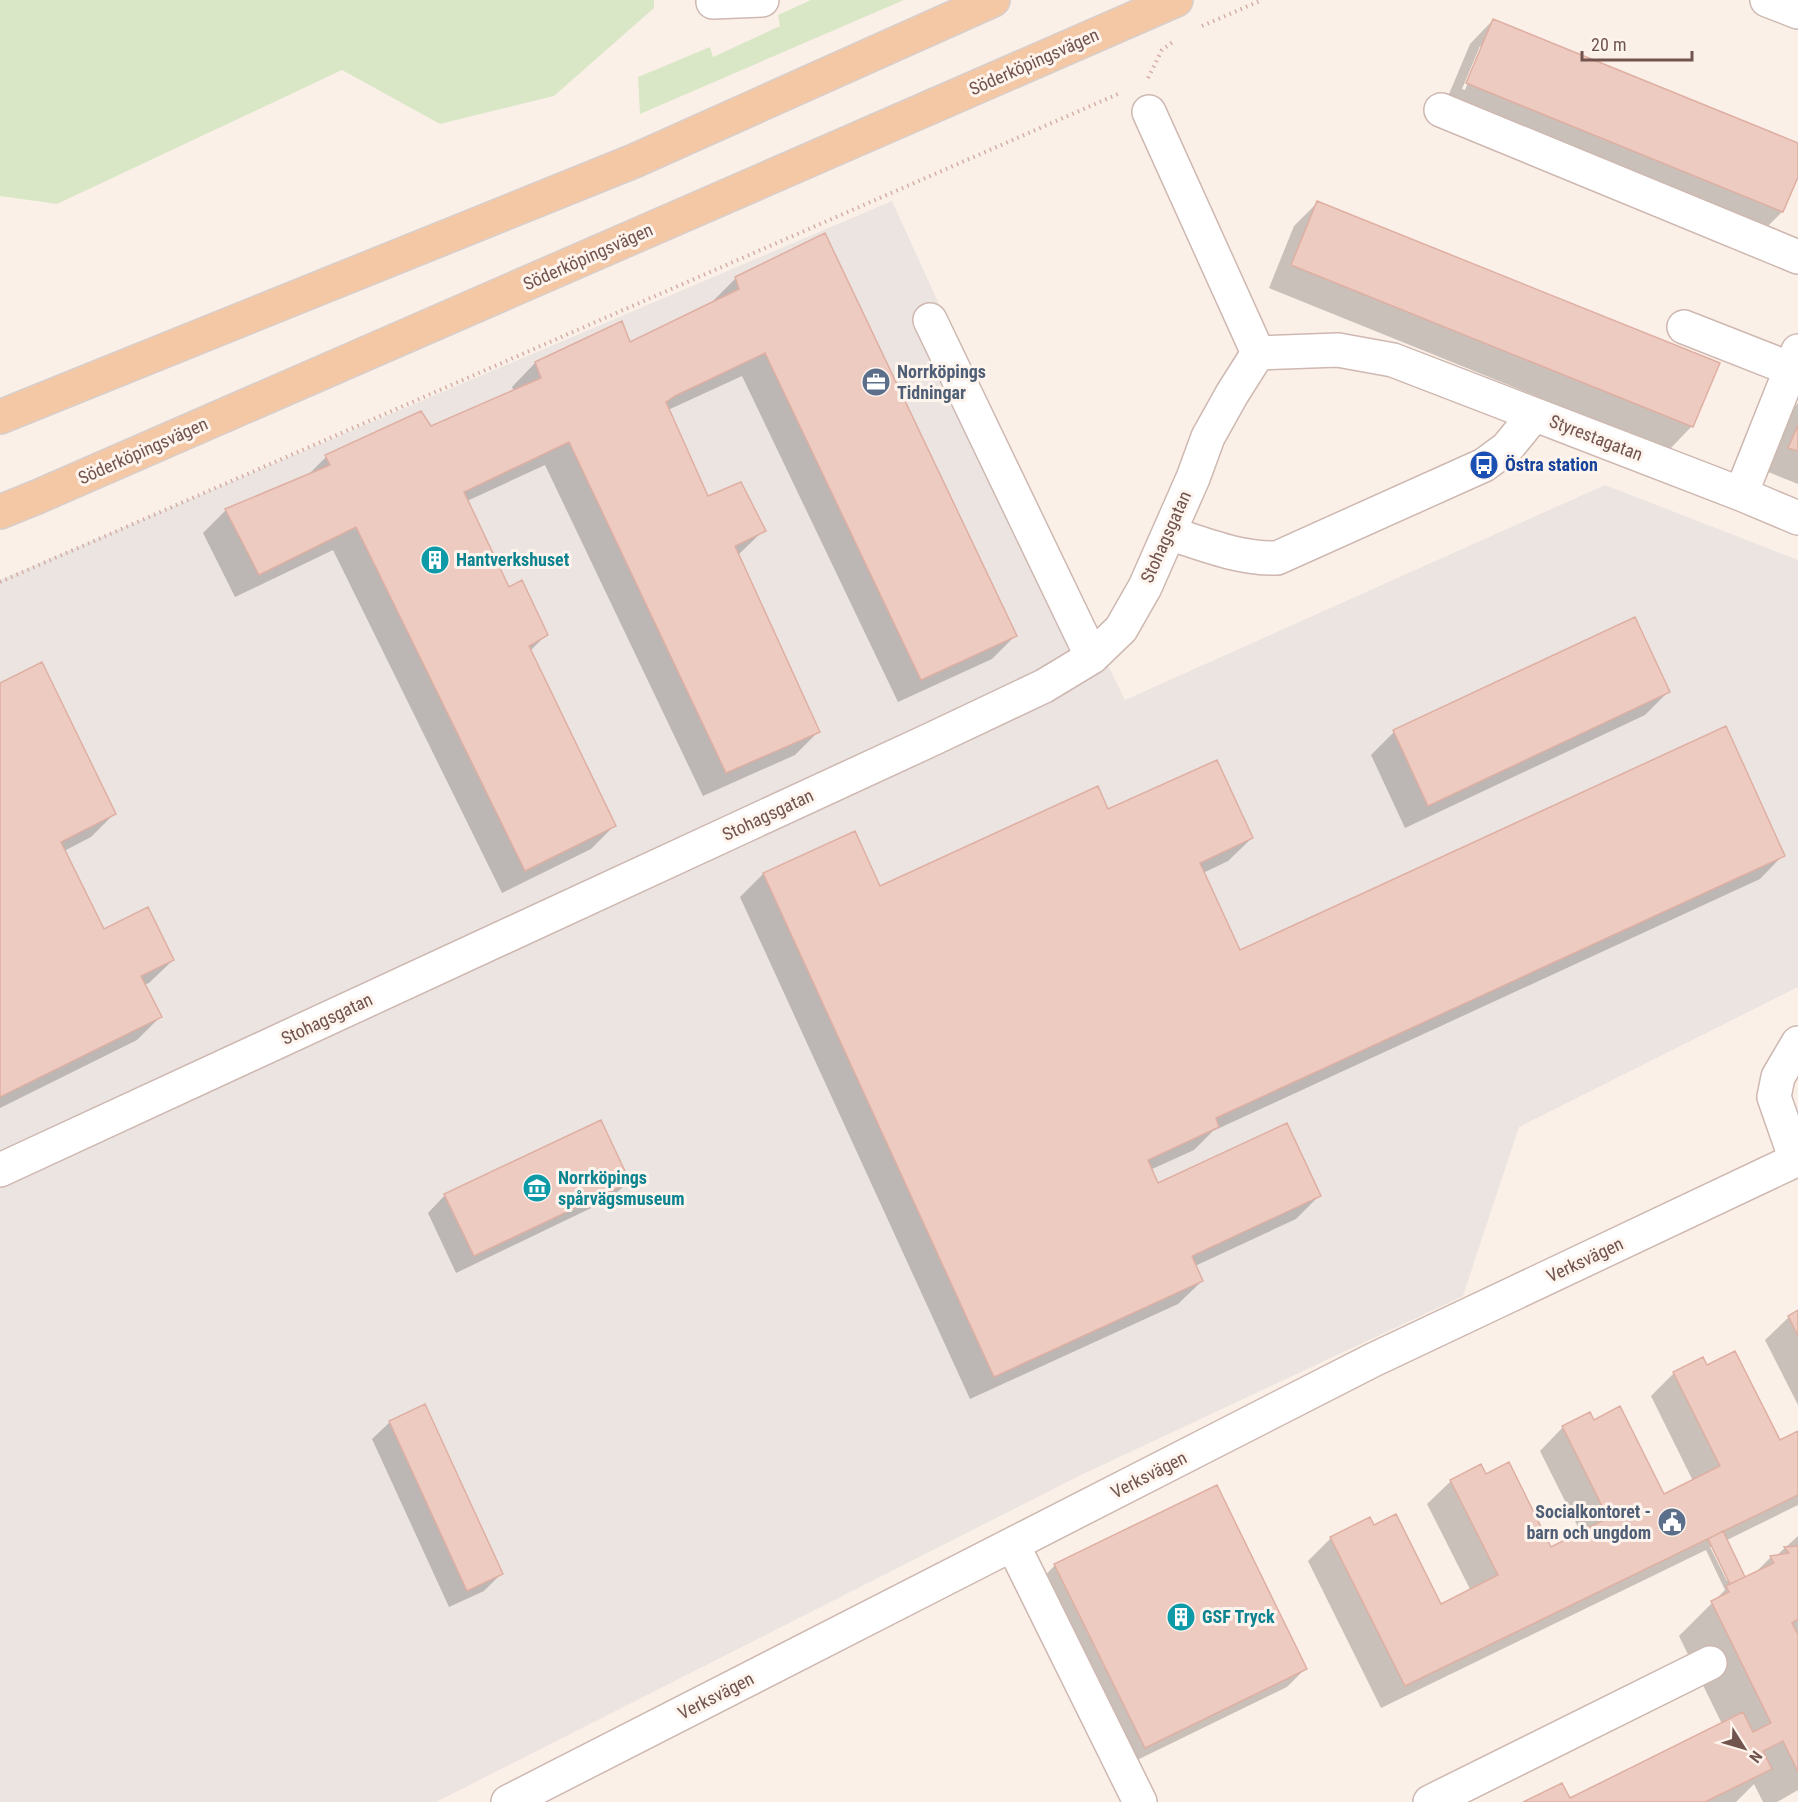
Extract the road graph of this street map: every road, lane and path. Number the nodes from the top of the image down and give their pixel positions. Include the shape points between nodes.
1 (762, 0) edge
2 (993, 0) edge
3 (1176, 0) edge
4 (1262, 0) edge
5 (1767, 0) edge
6 (713, 2) dead end
7 (1798, 12) edge
8 (1197, 28) dead end
9 (1178, 39) dead end
10 (1124, 92) dead end
11 (1147, 97) joint
12 (1441, 110) dead end
13 (1798, 257) edge
14 (930, 320) dead end
15 (1684, 327) dead end
16 (1258, 353) junction
17 (1794, 360) edge
18 (1534, 415) junction
19 (0, 417) edge
20 (1741, 494) junction
21 (0, 512) edge
22 (1798, 518) edge
23 (1169, 533) junction
24 (0, 582) edge
25 (1092, 657) junction
26 (1798, 1043) edge
27 (1797, 1159) edge
28 (0, 1170) edge
29 (1012, 1545) junction
30 (1710, 1663) dead end
31 (511, 1801) edge
32 (1140, 1802) edge
33 (1430, 1802) edge

1 - 6 street
2 - 19 main road via 634,161
3 - 21 main road, Söderköpingsvägen
4 - 8 path
5 - 7 street
9 - 11 path via 1162,51
10 - 24 path
11 - 16 street
12 - 13 street
14 - 25 street
15 - 17 street
16 - 18 street, Styrestagatan via 1338,350 1393,360
16 - 23 street, Stohagsgatan via 1208,437
17 - 20 street
18 - 20 street, Styrestagatan
18 - 23 street via 1507,448 1484,465 1277,558 1240,556
20 - 22 street, Styrestagatan
23 - 25 street, Stohagsgatan via 1121,629
25 - 28 street, Stohagsgatan via 1044,686 920,745
26 - 27 street, Verksvägen via 1778,1077 1774,1097
27 - 29 street, Verksvägen via 1373,1360
29 - 31 street, Verksvägen
29 - 32 street
30 - 33 street

